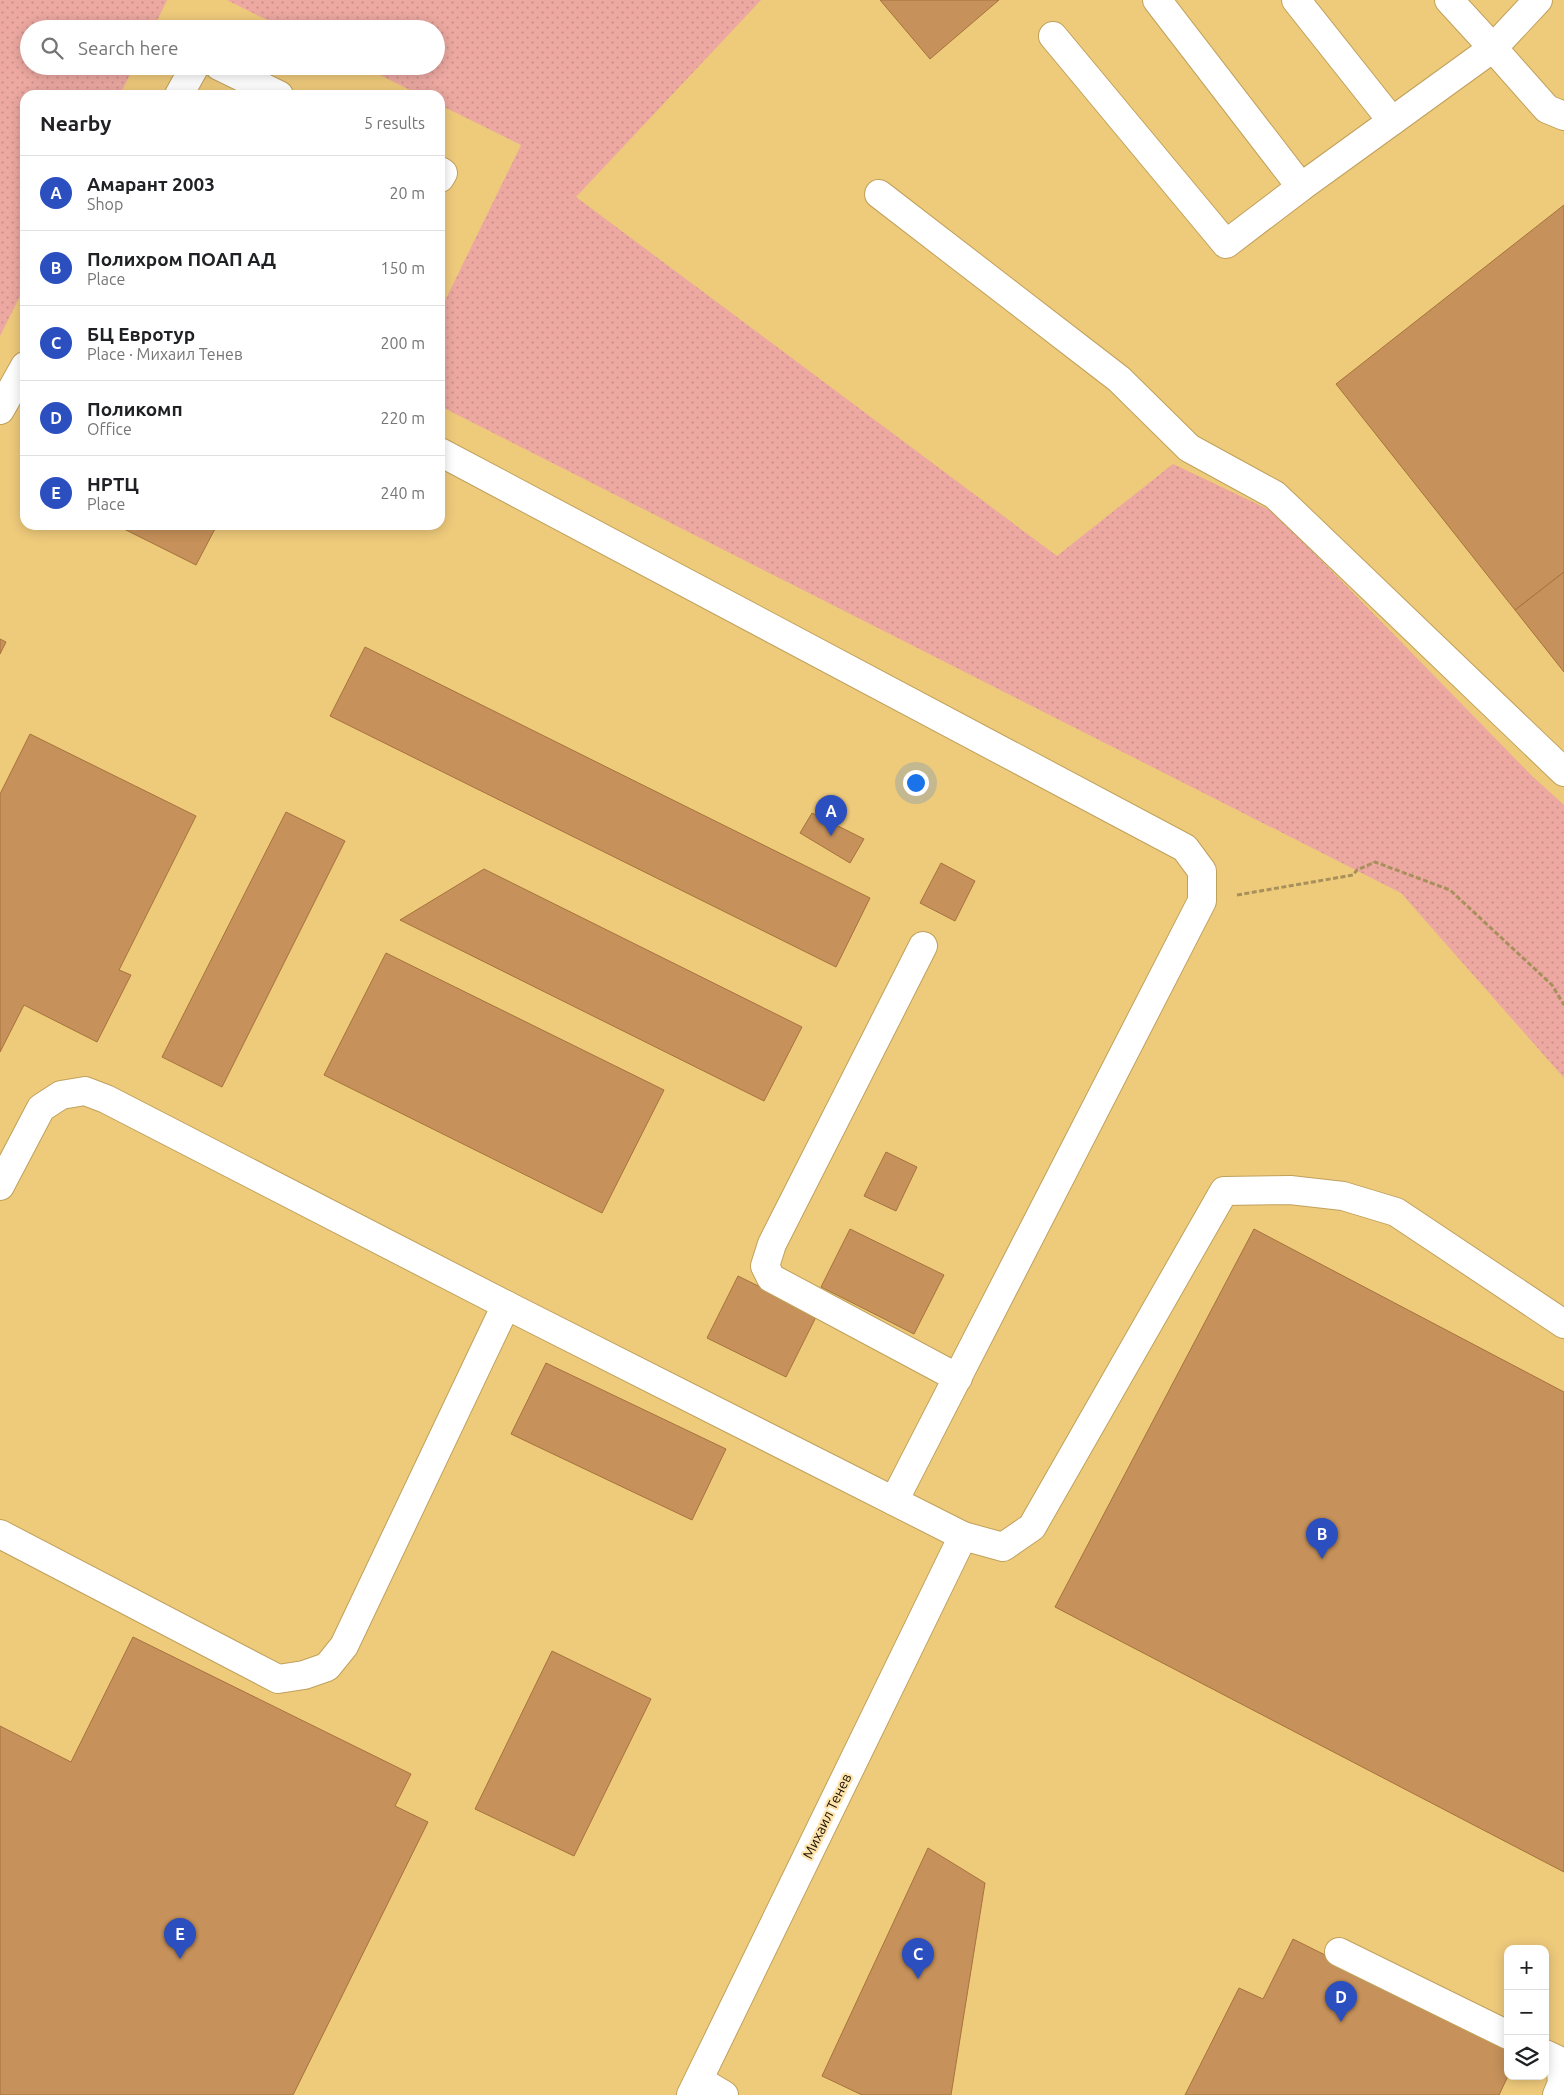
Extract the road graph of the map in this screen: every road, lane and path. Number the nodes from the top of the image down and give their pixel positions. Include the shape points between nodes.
1 (1157, 0) edge
2 (1296, 0) edge
3 (1449, 0) edge
4 (1538, 0) edge
5 (1054, 36) dead end
6 (1493, 48) junction
7 (190, 75) edge
8 (238, 75) edge
9 (182, 90) edge
10 (269, 90) edge
11 (1564, 116) edge
12 (1392, 122) junction
13 (1301, 187) junction
14 (879, 194) dead end
15 (20, 375) edge
16 (0, 410) edge
17 (445, 455) edge
18 (1564, 772) edge
19 (1202, 901) junction
20 (923, 946) dead end
21 (1564, 1005) edge
22 (0, 1186) edge
23 (506, 1305) junction
24 (1564, 1324) edge
25 (958, 1378) junction
26 (894, 1501) junction
27 (0, 1534) edge
28 (963, 1536) junction
29 (1339, 1952) dead end
30 (1504, 2033) edge
31 (1549, 2056) edge
32 (695, 2087) edge
33 (724, 2095) edge
34 (1557, 2095) edge

1 - 13 street
2 - 12 street
3 - 6 street
4 - 6 street
5 - 13 street via 1226,244
6 - 11 street via 1546,109
6 - 12 street
7 - 9 street
8 - 10 street
12 - 13 street
14 - 18 street via 1119,379 1189,448 1275,495
15 - 16 street
17 - 19 street via 1185,848 1202,870
19 - 21 path via 1354,875 1357,870 1375,862 1450,890 1552,985
19 - 25 street
20 - 25 street via 772,1244 765,1266 771,1278
22 - 23 street via 41,1108 61,1095 86,1091
23 - 26 street
23 - 27 street via 344,1646 327,1667 278,1679
24 - 28 street via 1396,1212 1343,1196 1290,1190 1224,1191 1032,1527 1003,1547
25 - 26 street
26 - 28 street
28 - 32 street, Михаил Тенев
29 - 30 street
31 - 34 street via 1560,2061 1562,2083
32 - 33 street

